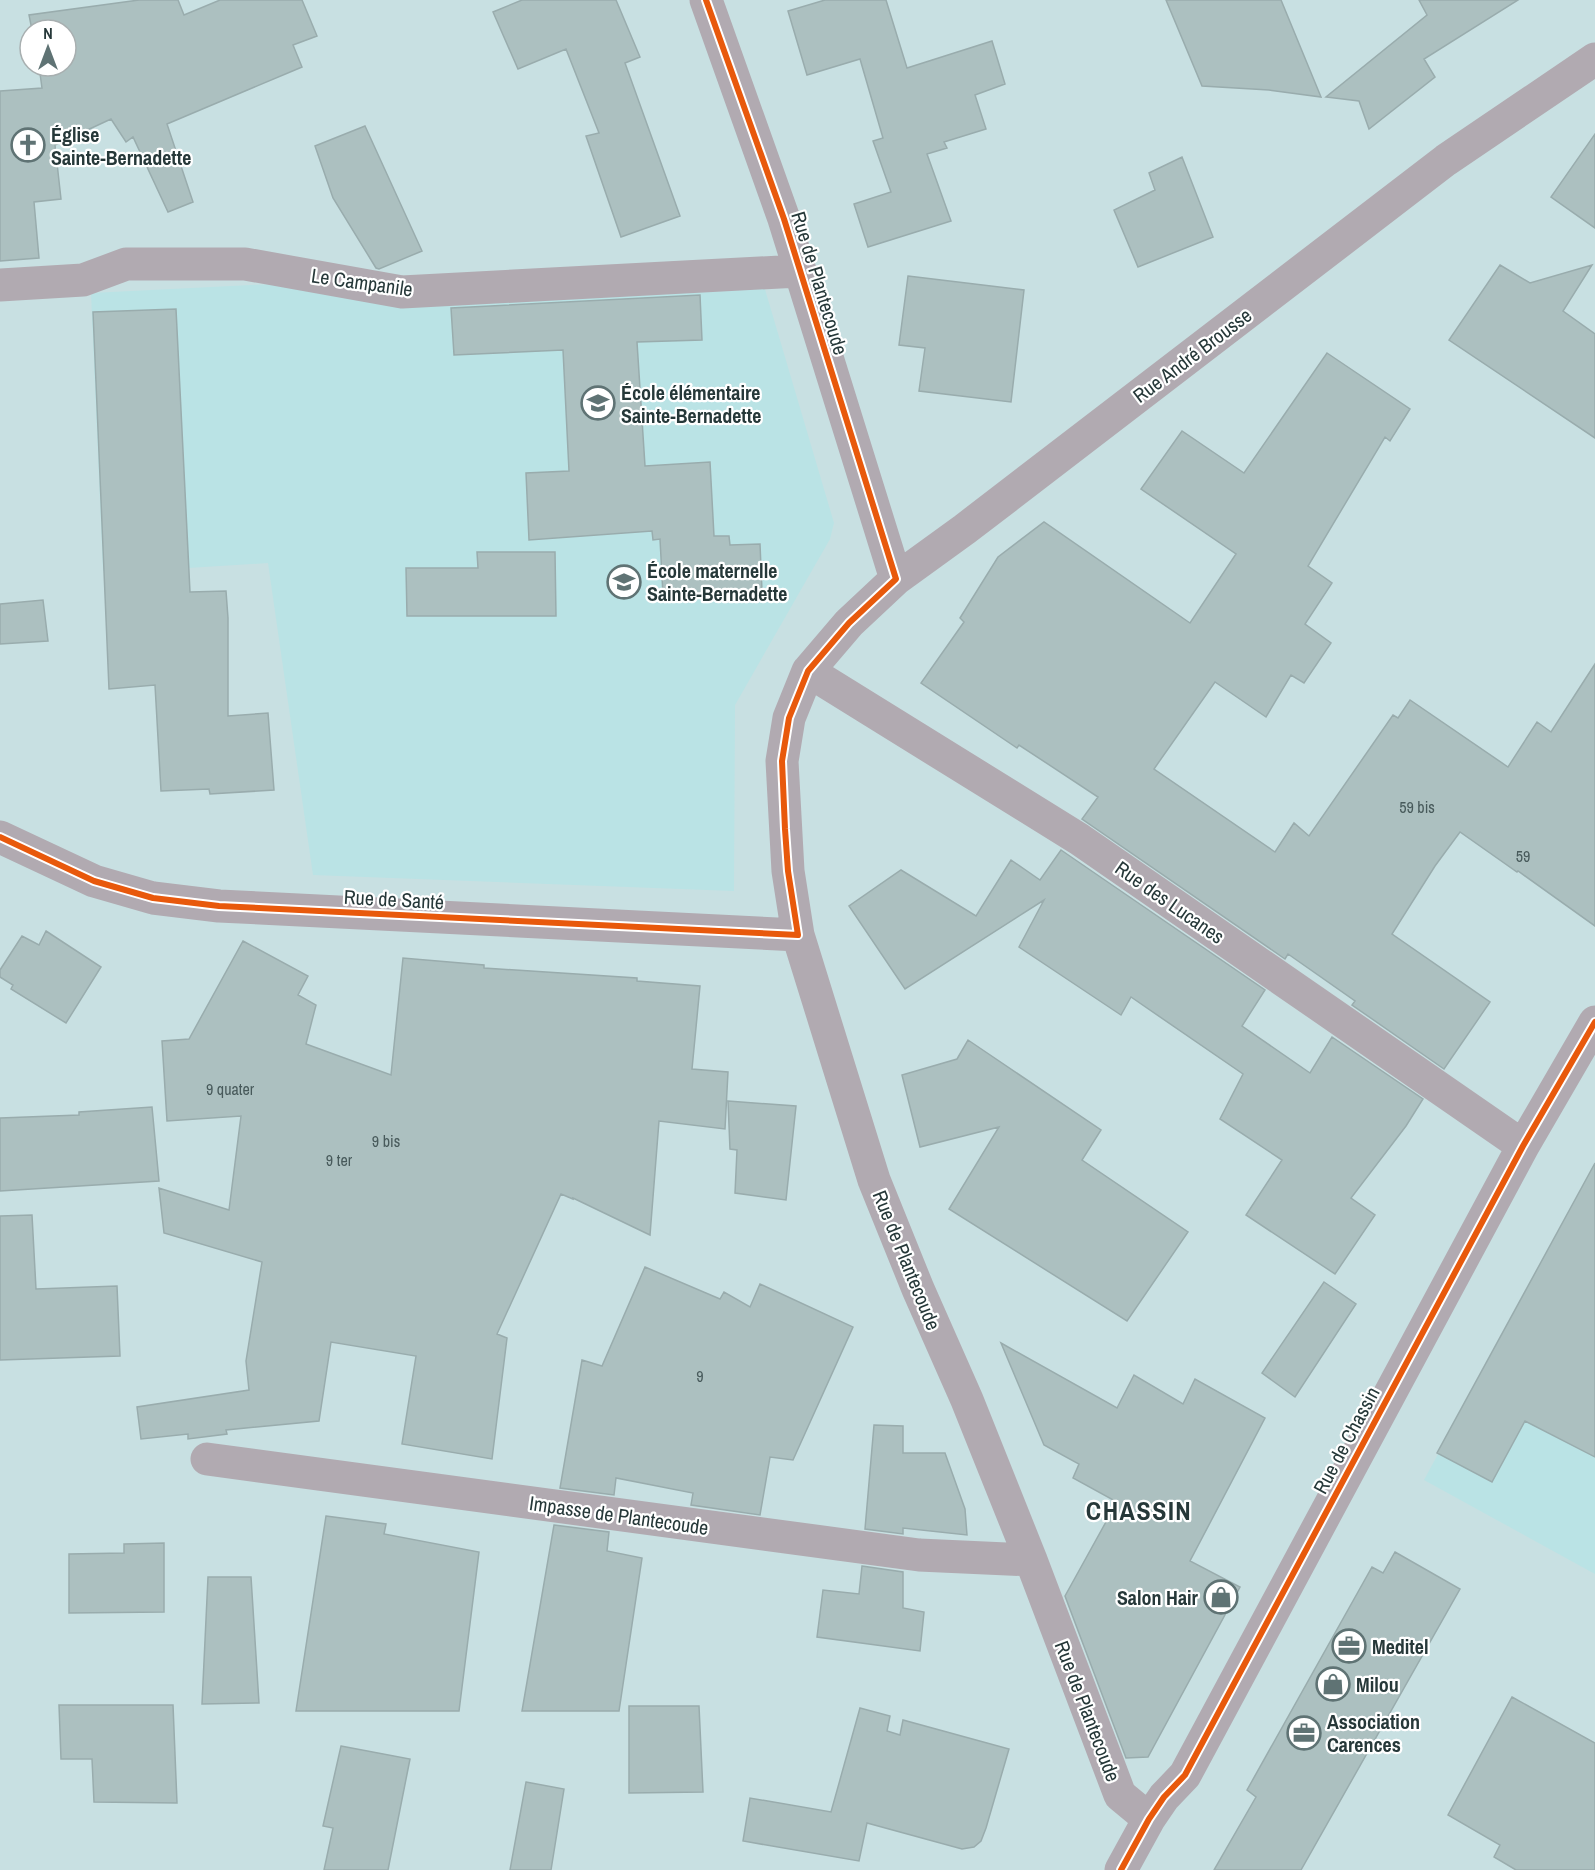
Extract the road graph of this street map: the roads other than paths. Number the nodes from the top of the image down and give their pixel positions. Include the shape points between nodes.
1 (706, 0) edge
2 (1595, 59) edge
3 (799, 272) junction
4 (0, 285) edge
5 (896, 579) junction
6 (808, 671) junction
7 (0, 837) edge
8 (798, 935) junction
9 (1595, 1022) edge
10 (1523, 1146) junction
11 (207, 1459) dead end
12 (1031, 1560) junction
13 (1149, 1819) junction
14 (1120, 1870) edge

1 - 3 street, Rue de Plantecoude
2 - 5 street, Rue André Brousse via 1446,160
3 - 4 street, Le Campanile via 402,292 245,264 126,264 83,280
3 - 5 street, Rue de Plantecoude
5 - 6 street, Rue André Brousse via 849,623
6 - 8 street, Rue de Plantecoude via 789,718 782,761 788,872
6 - 10 street, Rue des Lucanes via 1079,839
7 - 8 street, Rue de Santé via 94,881 153,898 219,906
8 - 12 street, Rue de Plantecoude via 874,1180
9 - 10 street, Rue de Chassin
10 - 13 street, Rue de Chassin via 1185,1775
11 - 12 street, Impasse de Plantecoude via 919,1555
12 - 13 street, Rue de Plantecoude via 1120,1795
13 - 14 street, Rue de Chassin

